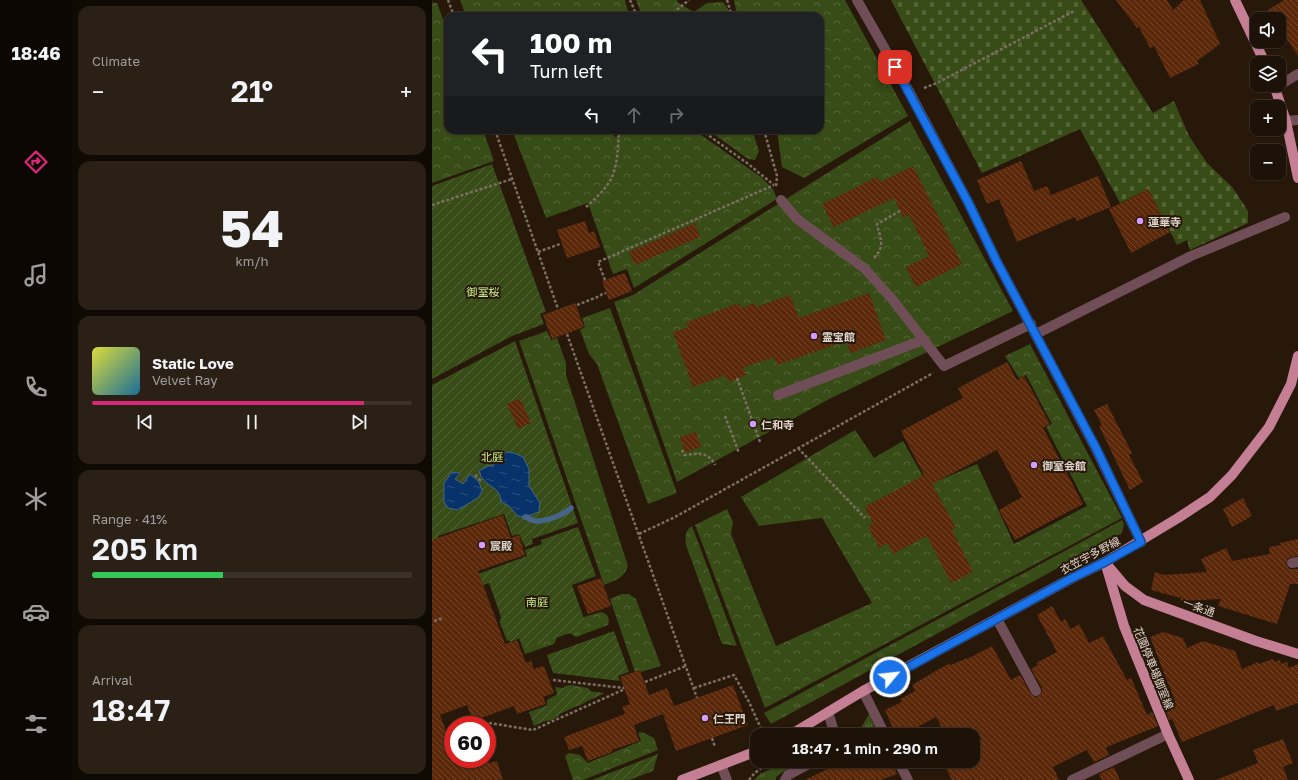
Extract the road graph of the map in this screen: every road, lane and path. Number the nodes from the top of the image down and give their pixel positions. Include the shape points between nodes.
1 (448, 0) edge
2 (630, 0) edge
3 (689, 0) edge
4 (727, 0) edge
5 (857, 0) edge
6 (1235, 0) edge
7 (1074, 11) dead end
8 (452, 12) edge
9 (635, 12) edge
10 (674, 12) edge
11 (731, 12) edge
12 (1262, 56) edge
13 (1298, 74) edge
14 (1286, 80) edge
15 (937, 83) dead end
16 (1298, 120) edge
17 (1286, 121) joint
18 (496, 134) edge
19 (619, 134) edge
20 (707, 134) edge
21 (765, 134) edge
22 (1298, 178) edge
23 (512, 179) junction
24 (774, 185) junction
25 (776, 187) junction
26 (781, 200) joint
27 (432, 205) edge
28 (586, 207) dead end
29 (900, 211) dead end
30 (1285, 217) dead end
31 (560, 244) dead end
32 (538, 252) junction
33 (864, 268) junction
34 (605, 280) dead end
35 (606, 293) dead end
36 (576, 305) dead end
37 (558, 309) dead end
38 (1031, 324) junction
39 (567, 334) dead end
40 (1036, 334) junction
41 (923, 340) junction
42 (1298, 356) edge
43 (944, 366) junction
44 (737, 378) dead end
45 (778, 395) dead end
46 (725, 416) dead end
47 (760, 442) dead end
48 (798, 448) junction
49 (682, 450) dead end
50 (739, 453) dead end
51 (716, 465) dead end
52 (475, 475) dead end
53 (482, 482) dead end
54 (865, 518) dead end
55 (639, 534) junction
56 (1141, 542) junction
57 (1105, 562) junction
58 (443, 618) dead end
59 (996, 619) junction
60 (434, 621) dead end
61 (1298, 654) edge
62 (686, 666) junction
63 (553, 680) dead end
64 (645, 682) dead end
65 (694, 688) junction
66 (1036, 690) dead end
67 (863, 691) junction
68 (697, 698) dead end
69 (828, 712) junction
70 (496, 724) edge
71 (761, 728) edge
72 (802, 728) edge
73 (833, 728) edge
74 (882, 728) edge
75 (1168, 734) junction
76 (712, 738) dead end
77 (715, 747) dead end
78 (750, 754) edge
79 (722, 765) junction
80 (761, 768) edge
81 (801, 768) edge
82 (902, 768) edge
83 (682, 780) edge
84 (728, 780) edge
85 (749, 780) edge
86 (785, 780) edge
87 (908, 780) edge
88 (1072, 780) edge
89 (1189, 780) edge

1 - 8 path
2 - 9 path
3 - 10 path
4 - 11 path
5 - 38 street via 910,93
6 - 12 main road
7 - 15 path
13 - 14 street
16 - 17 street
17 - 22 main road
18 - 23 path
19 - 28 path via 611,179
20 - 24 path
21 - 25 path via 777,176
23 - 27 path
23 - 32 path
24 - 25 path
24 - 34 path via 598,262
25 - 26 path
26 - 33 street via 797,218
29 - 33 path via 877,224 882,246
30 - 40 street via 1191,256
31 - 32 path
32 - 37 path
33 - 41 street via 892,299
35 - 36 path
38 - 40 street
38 - 43 street
39 - 55 path
40 - 56 street via 1096,448
41 - 43 street
41 - 45 street
42 - 56 main road, 衣笠宇多野線 via 1291,384 1269,427 1232,475 1210,497
43 - 48 path
44 - 47 path
46 - 50 path
48 - 54 path
48 - 55 path via 675,517
49 - 51 path via 684,455 707,455
52 - 53 path
55 - 62 path
56 - 57 main road, 衣笠宇多野線
57 - 59 main road, 衣笠宇多野線
57 - 61 main road, 一条通 via 1125,586 1144,600
57 - 75 main road, 花園停車場御室線 via 1124,626
58 - 60 path
59 - 66 street
59 - 67 main road, 衣笠宇多野線
62 - 64 path
62 - 65 path
63 - 70 path via 624,689 533,730
65 - 68 path
65 - 71 path via 734,675
67 - 69 main road, 衣笠宇多野線
67 - 74 street
69 - 72 main road, 衣笠宇多野線
69 - 73 street
75 - 88 street
75 - 89 main road, 花園停車場御室線
76 - 77 path
78 - 79 main road
79 - 83 main road
79 - 84 street
80 - 85 path
81 - 86 street via 788,775
82 - 87 street

